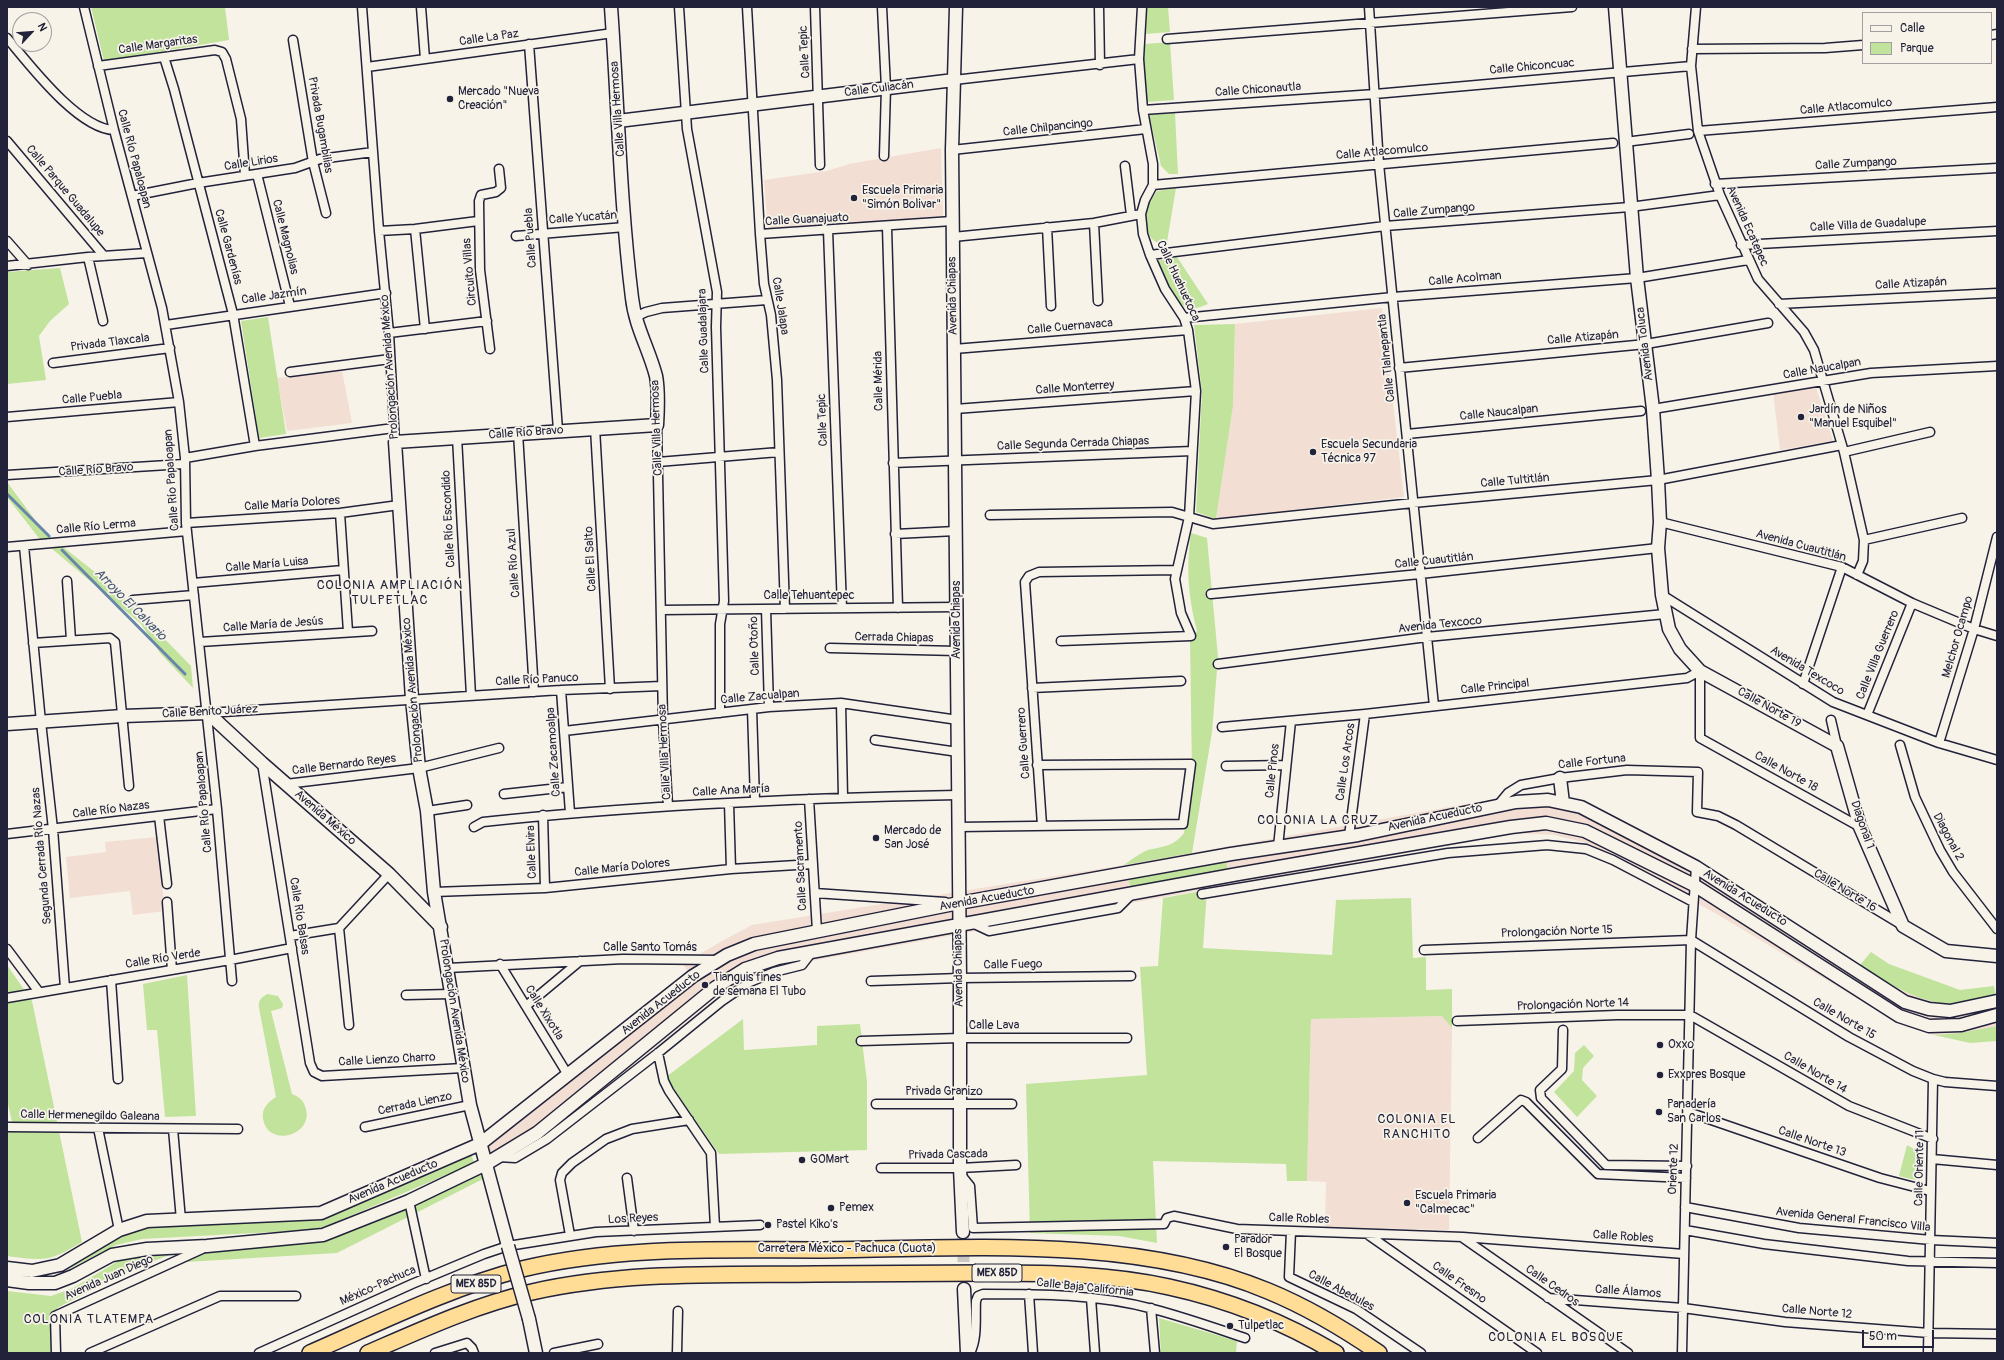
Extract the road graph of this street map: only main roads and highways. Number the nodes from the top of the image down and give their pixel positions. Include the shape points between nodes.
1 (310, 1353) edge
2 (368, 1353) edge
3 (1336, 1353) edge
4 (1379, 1353) edge

1 - 4 highway, Carretera México - Pachuca (Cuota) / MEX 85D via 487,1279 554,1262 594,1256 726,1250 1033,1248 1143,1258 1224,1276 1266,1290 1308,1310
2 - 3 highway, Carretera México - Pachuca (Cuota) / MEX 85D via 464,1313 532,1292 586,1282 630,1277 700,1275 940,1273 1080,1275 1170,1287 1258,1313

